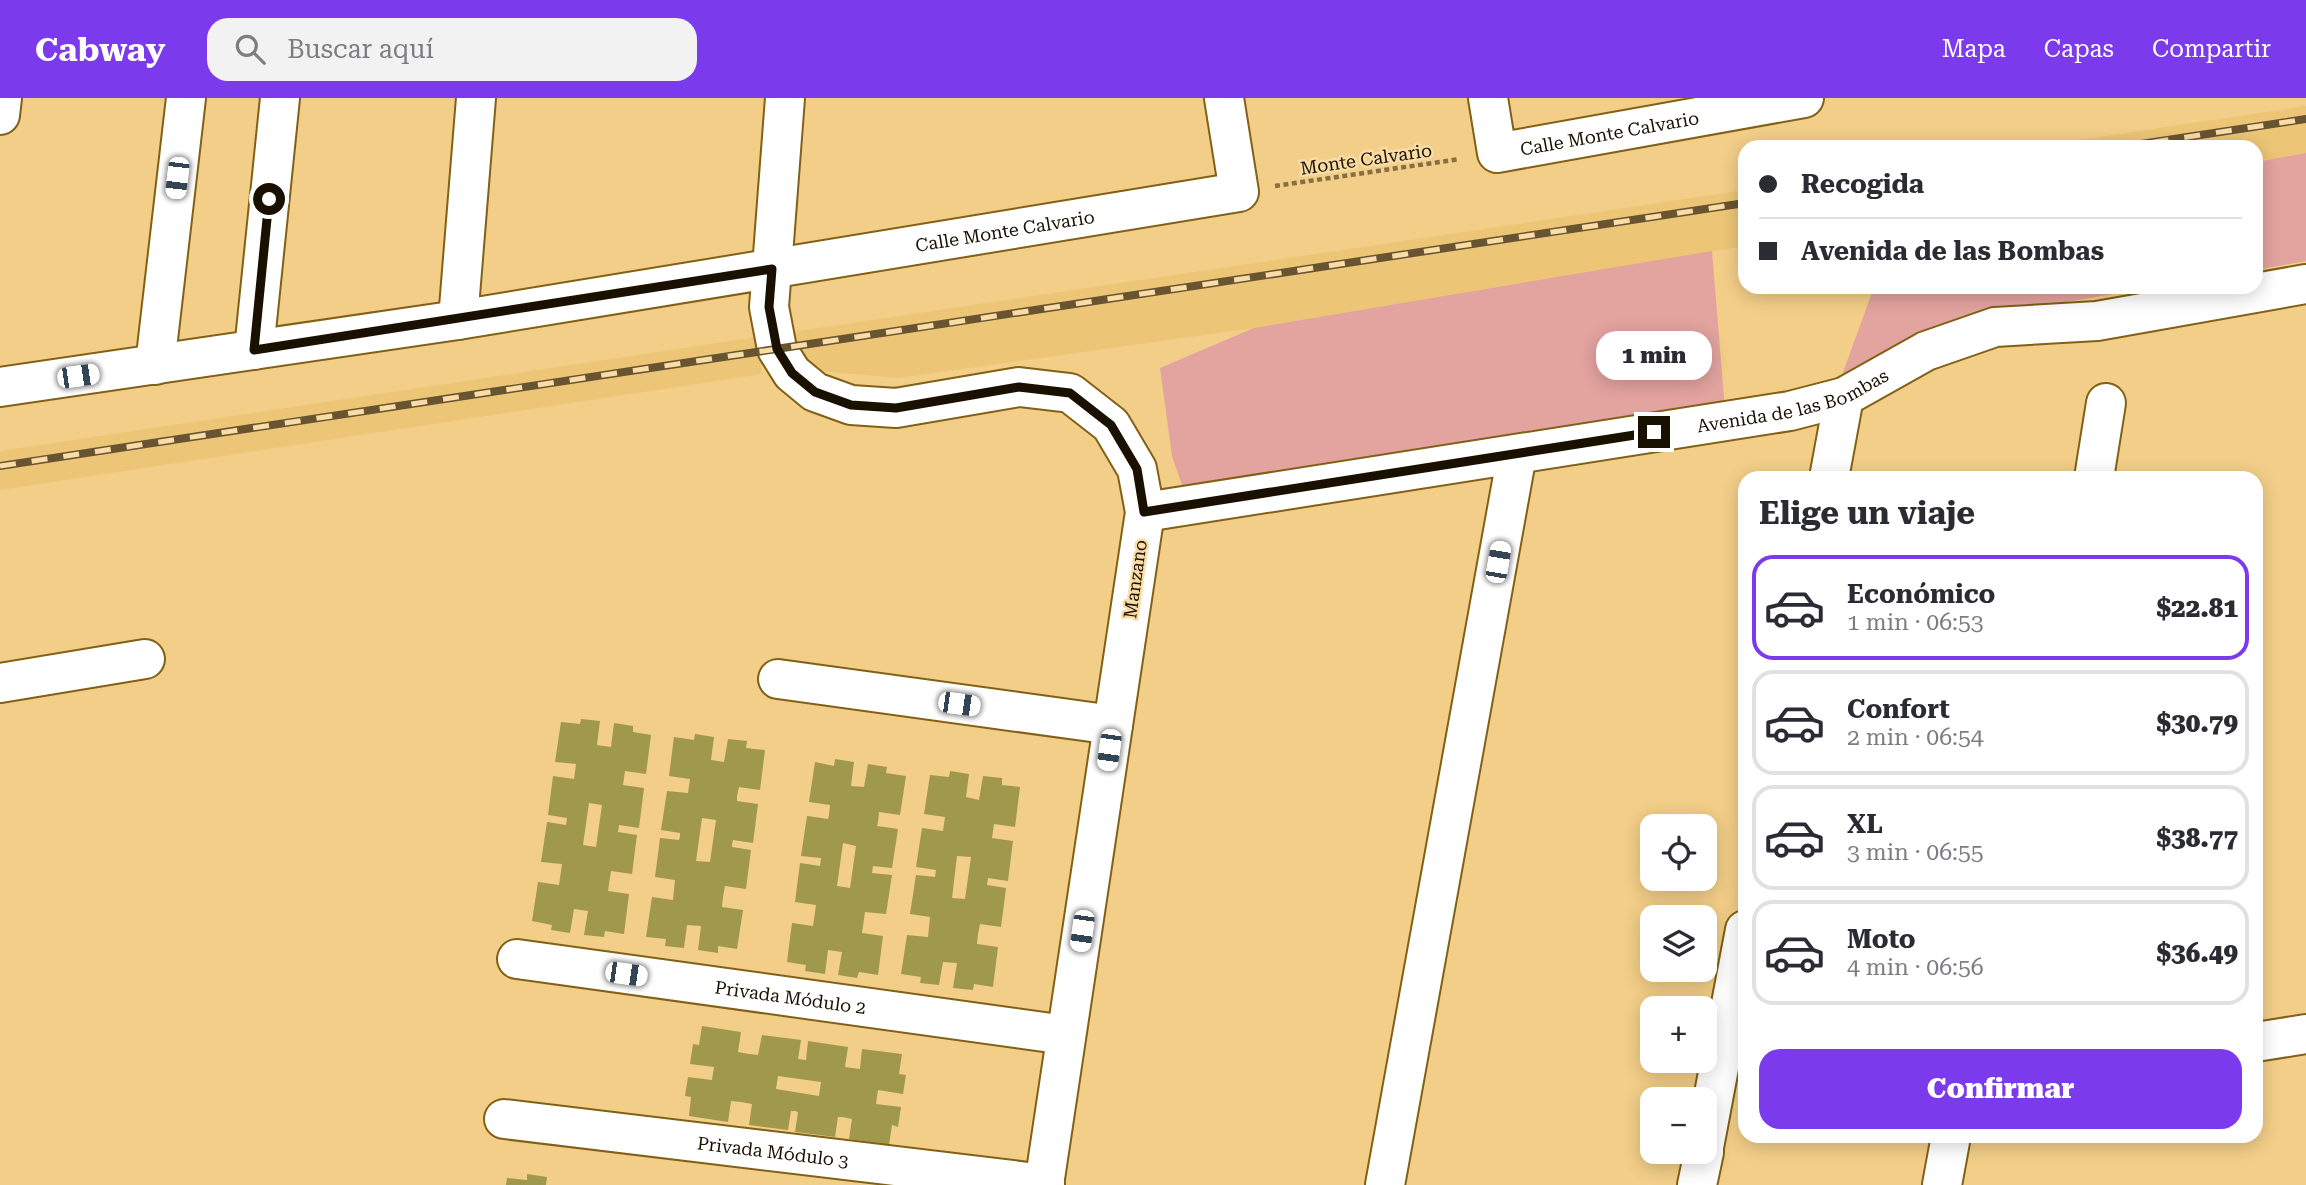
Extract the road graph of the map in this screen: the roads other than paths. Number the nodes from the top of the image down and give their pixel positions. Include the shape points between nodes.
1 (2, 98) edge
2 (186, 98) edge
3 (280, 98) edge
4 (476, 98) edge
5 (785, 98) edge
6 (1224, 98) edge
7 (1488, 98) edge
8 (1804, 98) edge
9 (1765, 101) edge
10 (0, 115) edge
11 (772, 269) junction
12 (2306, 284) edge
13 (2263, 292) edge
14 (2250, 294) edge
15 (458, 320) junction
16 (254, 350) junction
17 (155, 365) junction
18 (0, 387) edge
19 (1844, 397) junction
20 (2106, 402) dead end
21 (1517, 454) junction
22 (1830, 471) edge
23 (2097, 471) edge
24 (1144, 512) junction
25 (145, 659) dead end
26 (778, 679) dead end
27 (0, 682) edge
28 (1113, 724) junction
29 (516, 959) dead end
30 (1738, 967) edge
31 (2306, 1034) edge
32 (1066, 1035) junction
33 (2263, 1041) edge
34 (1716, 1087) edge
35 (504, 1119) dead end
36 (1950, 1143) edge
37 (1702, 1164) edge
38 (1044, 1185) edge
39 (1385, 1185) edge
40 (1698, 1185) edge
41 (1942, 1185) edge

1 - 10 street
2 - 17 street
3 - 16 street
4 - 15 street
5 - 11 street, Manzano
6 - 11 street, Calle Monte Calvario via 1239,192
7 - 9 street, Calle Monte Calvario via 1497,153
8 - 9 street, Calle Monte Calvario
11 - 15 street, Calle Monte Calvario
11 - 24 street, Manzano via 769,307 777,349 792,373 815,392 851,405 896,408 1019,387 1070,393 1111,425 1137,469
12 - 13 street, Avenida de las Bombas
14 - 19 street, Avenida de las Bombas via 2098,321 1995,327 1926,351
15 - 16 street, Calle Monte Calvario
16 - 17 street, Calle Monte Calvario
17 - 18 street, Calle Monte Calvario
19 - 21 street, Avenida de las Bombas via 1790,411
19 - 22 street
20 - 23 street
21 - 24 street, Avenida de las Bombas
21 - 39 street
24 - 28 street, Manzano
25 - 27 street
26 - 28 street
28 - 32 street, Manzano
29 - 32 street, Privada Módulo 2
30 - 34 street
31 - 33 street
32 - 38 street, Manzano
35 - 38 street, Privada Módulo 3
36 - 41 street
37 - 40 street

